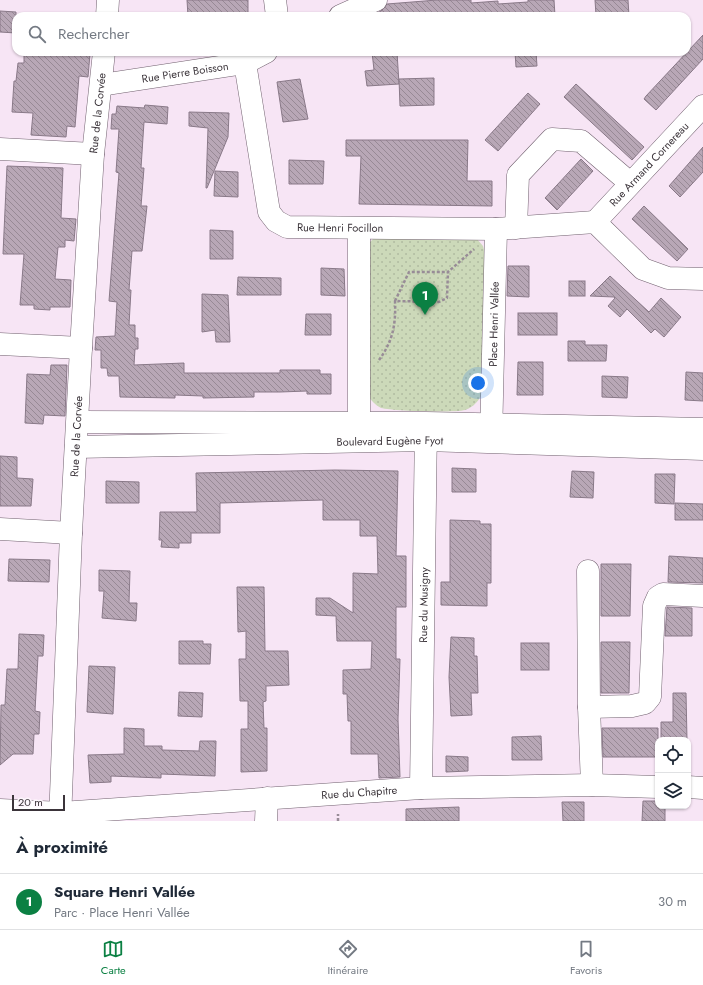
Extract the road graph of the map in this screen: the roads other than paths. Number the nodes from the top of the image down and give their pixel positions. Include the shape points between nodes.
1 (108, 0) edge
2 (275, 0) edge
3 (376, 0) edge
4 (106, 12) edge
5 (276, 12) edge
6 (349, 12) edge
7 (104, 56) edge
8 (258, 56) edge
9 (245, 63) junction
10 (101, 85) junction
11 (703, 106) edge
12 (0, 149) edge
13 (93, 154) junction
14 (630, 184) junction
15 (595, 222) junction
16 (359, 229) junction
17 (506, 229) junction
18 (703, 278) edge
19 (0, 344) edge
20 (81, 348) junction
21 (78, 422) junction
22 (703, 429) edge
23 (426, 431) junction
24 (359, 432) junction
25 (491, 433) junction
26 (76, 447) junction
27 (703, 449) edge
28 (0, 529) edge
29 (71, 534) junction
30 (588, 571) dead end
31 (703, 596) edge
32 (589, 707) junction
33 (592, 785) junction
34 (655, 786) edge
35 (691, 787) edge
36 (421, 788) junction
37 (703, 788) edge
38 (267, 798) junction
39 (0, 810) edge
40 (60, 817) edge
41 (266, 821) edge

1 - 4 street
2 - 5 street
3 - 6 street
7 - 10 street, Rue de la Corvée
8 - 9 street, Rue Pierre Boisson
9 - 10 street, Rue Pierre Boisson
9 - 16 street, Rue Henri Focillon via 269,212 276,221 287,227
10 - 13 street, Rue de la Corvée
11 - 14 street, Rue Armand Cornereau
12 - 13 street
13 - 20 street, Rue de la Corvée
14 - 15 street, Rue Armand Cornereau
14 - 17 street, Place Henri Vallée via 581,141 552,139 518,175
15 - 17 street, Rue Henri Focillon
15 - 18 street via 643,269 668,278
16 - 17 street, Rue Henri Focillon
16 - 24 street
17 - 25 street, Place Henri Vallée
19 - 20 street
20 - 21 street, Rue de la Corvée
21 - 24 street, Boulevard Eugène Fyot
21 - 26 street, Rue de la Corvée
22 - 25 street, Boulevard Eugène Fyot
23 - 24 street, Boulevard Eugène Fyot
23 - 25 street, Boulevard Eugène Fyot
23 - 36 street, Rue du Musigny
24 - 26 street, Boulevard Eugène Fyot
25 - 27 street, Boulevard Eugène Fyot
26 - 29 street, Rue de la Corvée
28 - 29 street
29 - 40 street, Rue de la Corvée
30 - 32 street
31 - 32 street via 663,594 658,597 654,606 650,697 645,703 632,706
32 - 33 street
33 - 34 street, Rue du Chapitre
33 - 36 street, Rue du Chapitre
35 - 37 street
36 - 38 street, Rue du Chapitre
38 - 40 street, Rue du Chapitre
38 - 41 street
39 - 40 street, Rue du Chapitre

